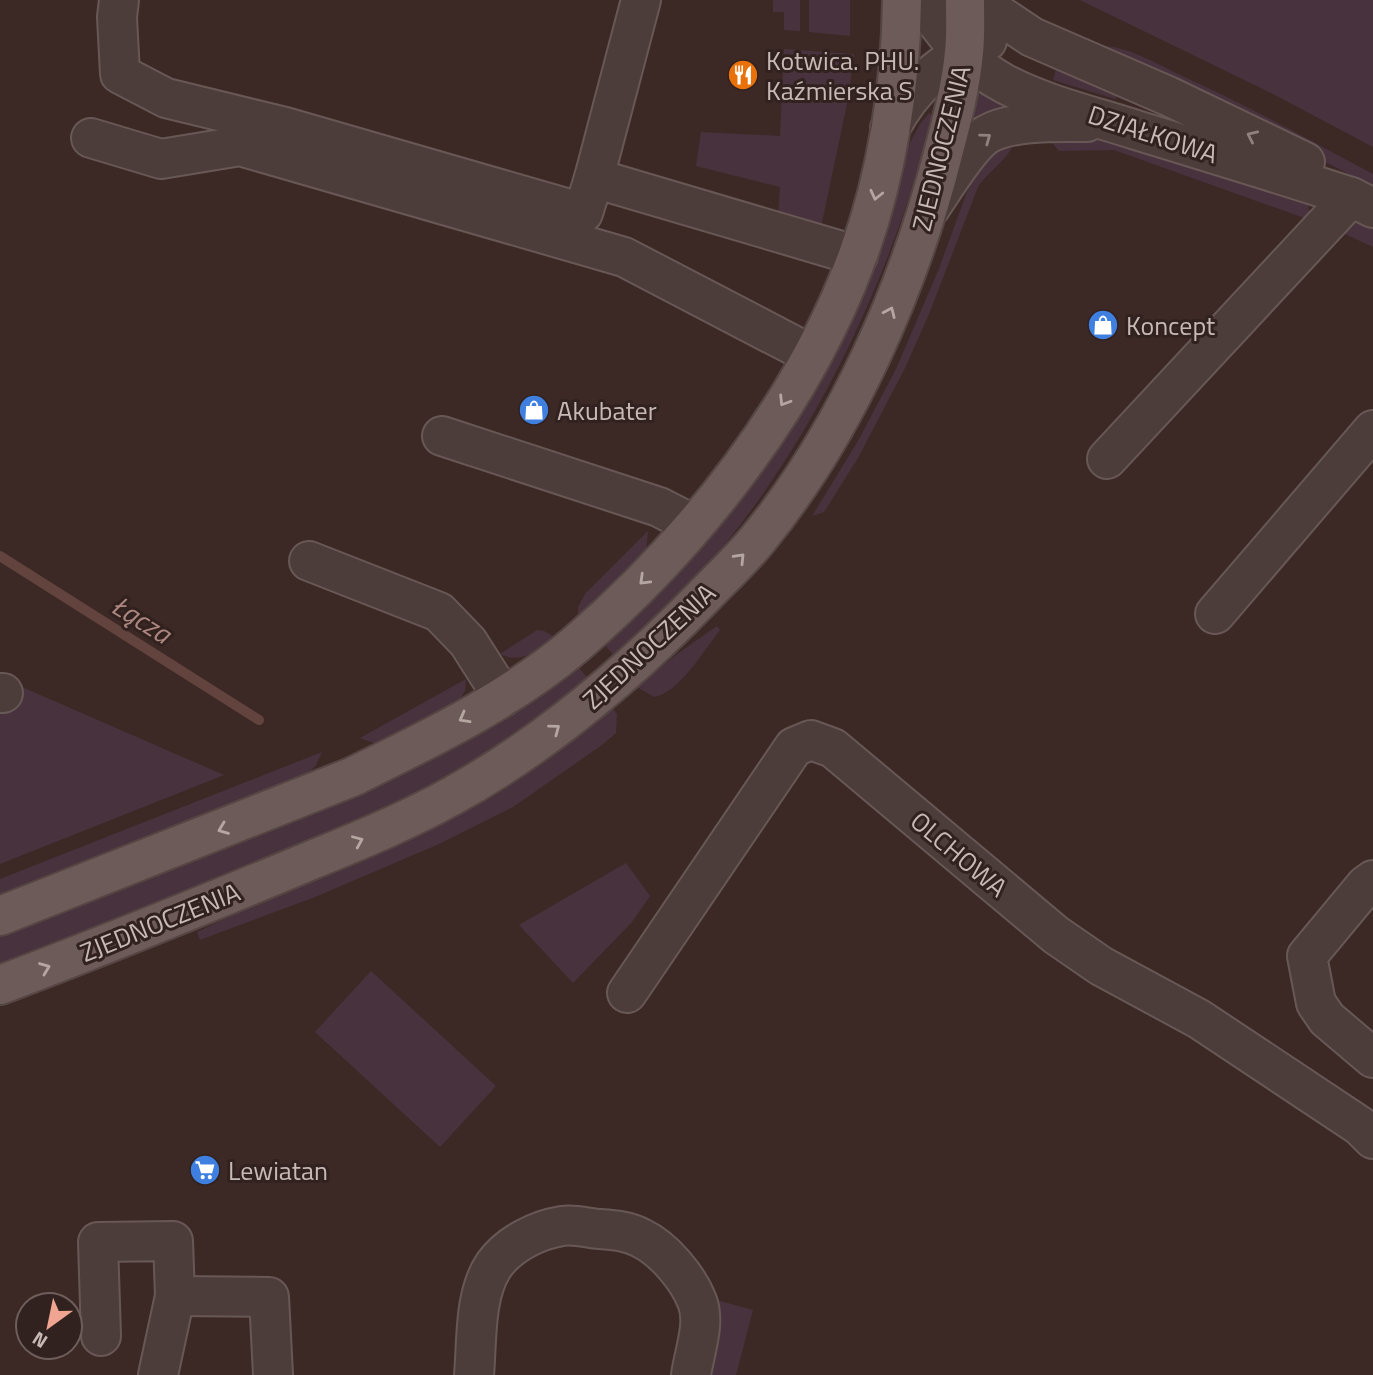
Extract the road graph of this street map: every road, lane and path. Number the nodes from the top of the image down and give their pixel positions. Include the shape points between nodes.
1 (120, 0) edge
2 (641, 0) edge
3 (902, 0) edge
4 (923, 0) edge
5 (965, 0) edge
6 (983, 0) edge
7 (1027, 35) junction
8 (964, 52) junction
9 (1111, 122) junction
10 (890, 128) junction
11 (90, 138) dead end
12 (594, 178) junction
13 (1362, 202) edge
14 (929, 210) junction
15 (858, 256) junction
16 (812, 355) junction
17 (1373, 430) edge
18 (442, 436) dead end
19 (1107, 459) dead end
20 (694, 525) junction
21 (310, 561) dead end
22 (1215, 614) dead end
23 (503, 697) junction
24 (1373, 880) edge
25 (0, 916) edge
26 (0, 985) edge
27 (627, 993) dead end
28 (1373, 1058) edge
29 (1373, 1139) edge
30 (175, 1296) junction
31 (101, 1336) dead end
32 (158, 1375) edge
33 (274, 1375) edge
34 (474, 1375) edge
35 (691, 1375) edge

1 - 12 street via 120,74 166,98 583,212
2 - 12 street
3 - 10 main road, ZJEDNOCZENIA
4 - 8 street, DZIAŁKOWA
5 - 8 main road, ZJEDNOCZENIA
6 - 7 street, DZIAŁKOWA
7 - 8 street via 1004,36
13 -> 7 street, DZIAŁKOWA via 1306,162
8 - 9 street, DZIAŁKOWA via 1005,84
8 - 10 street via 931,74 905,101
8 - 14 main road, ZJEDNOCZENIA via 956,105
9 - 13 street, DZIAŁKOWA
14 -> 9 street via 984,136 1003,128 1036,124
10 -> 15 main road, ZJEDNOCZENIA
11 - 16 street via 161,159 240,146 624,257
12 - 15 street
13 - 19 street
26 -> 14 main road, ZJEDNOCZENIA via 392,827 531,748 583,709 664,636 757,541 801,481 879,337
15 - 16 main road, ZJEDNOCZENIA
16 -> 20 main road, ZJEDNOCZENIA via 747,459
17 - 22 street
18 - 20 street via 659,507
20 -> 23 main road, ZJEDNOCZENIA via 649,576 574,646
21 - 23 street via 439,612 468,642
23 -> 25 main road, ZJEDNOCZENIA via 352,777
24 - 28 street via 1307,956 1316,1003
27 - 29 street, OLCHOWA via 794,747 811,740 833,748 1056,935 1101,966 1199,1019
30 - 31 street via 173,1241 98,1242
30 - 32 street
30 - 33 street via 269,1297
34 - 35 street via 480,1310 493,1266 519,1242 564,1226 625,1231 643,1238 674,1266 698,1302 701,1319

